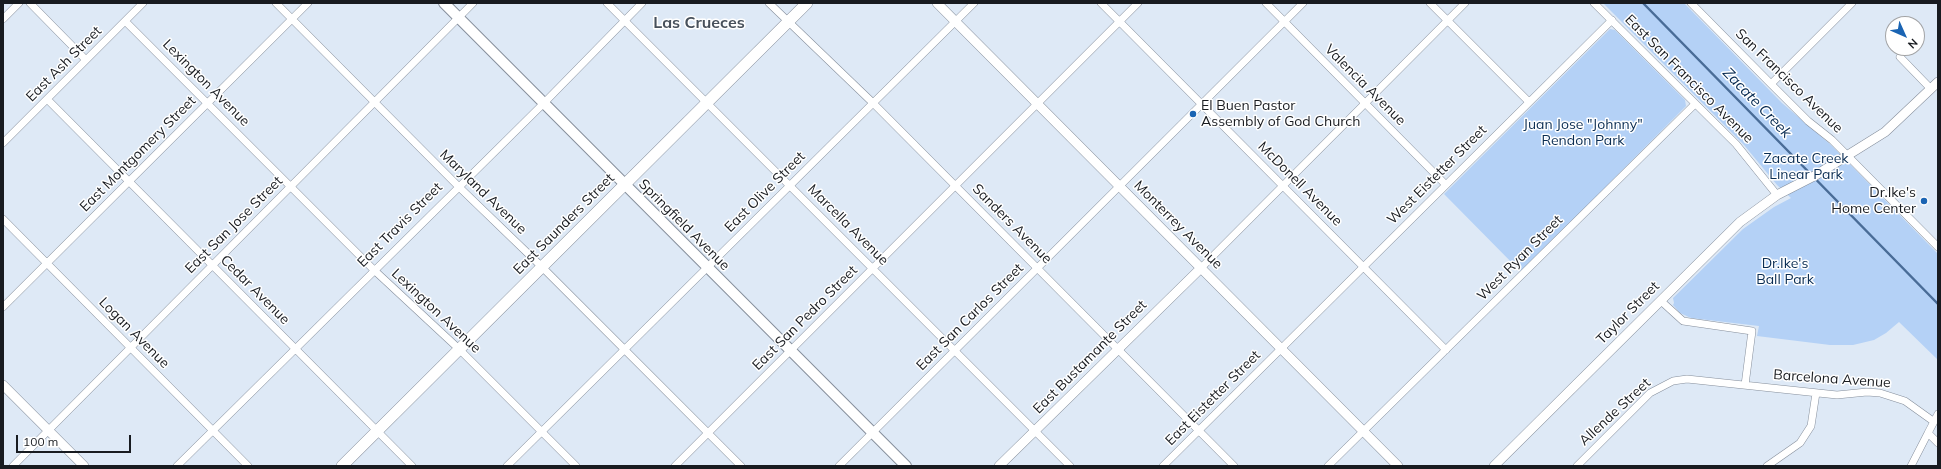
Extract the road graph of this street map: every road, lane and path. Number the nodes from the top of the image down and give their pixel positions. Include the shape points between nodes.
1 (19, 3) edge
2 (30, 3) edge
3 (143, 3) edge
4 (276, 3) edge
5 (308, 3) edge
6 (444, 3) edge
7 (473, 3) edge
8 (607, 3) edge
9 (642, 3) edge
10 (769, 3) edge
11 (807, 3) edge
12 (937, 3) edge
13 (974, 3) edge
14 (1102, 3) edge
15 (1138, 3) edge
16 (1266, 3) edge
17 (1302, 3) edge
18 (1430, 3) edge
19 (1465, 3) edge
20 (1594, 3) edge
21 (1691, 3) edge
22 (1849, 4) edge
23 (458, 18) junction
24 (3, 19) edge
25 (292, 19) junction
26 (624, 20) junction
27 (1612, 20) junction
28 (125, 21) junction
29 (955, 21) junction
30 (1120, 21) junction
31 (1284, 21) junction
32 (1448, 21) junction
33 (788, 22) junction
34 (1900, 57) dead end
35 (86, 60) junction
36 (1771, 84) junction
37 (1935, 85) edge
38 (47, 99) junction
39 (375, 102) junction
40 (1529, 102) junction
41 (207, 103) junction
42 (544, 103) junction
43 (706, 103) junction
44 (873, 103) junction
45 (1201, 103) junction
46 (1365, 103) junction
47 (1037, 104) junction
48 (1695, 104) junction
49 (3, 143) edge
50 (1848, 156) junction
51 (128, 182) junction
52 (1446, 184) junction
53 (624, 185) junction
54 (1119, 185) junction
55 (1283, 185) junction
56 (458, 186) junction
57 (790, 186) junction
58 (955, 186) junction
59 (290, 187) junction
60 (1777, 195) junction
61 (3, 219) edge
62 (1938, 247) edge
63 (46, 263) junction
64 (212, 266) junction
65 (542, 267) junction
66 (1364, 267) junction
67 (707, 268) junction
68 (1037, 268) junction
69 (1200, 268) junction
70 (873, 269) junction
71 (374, 270) junction
72 (1660, 301) junction
73 (3, 307) edge
74 (130, 348) junction
75 (295, 349) junction
76 (459, 349) junction
77 (1118, 349) junction
78 (1281, 349) junction
79 (625, 350) junction
80 (954, 350) junction
81 (1446, 350) junction
82 (791, 351) junction
83 (1673, 381) joint
84 (1745, 384) junction
85 (3, 385) edge
86 (1816, 393) junction
87 (1938, 414) edge
88 (1933, 421) junction
89 (48, 430) junction
90 (213, 431) junction
91 (1035, 431) junction
92 (1199, 431) junction
93 (1363, 431) junction
94 (377, 432) junction
95 (542, 432) junction
96 (872, 432) junction
97 (708, 433) junction
98 (1928, 433) junction
99 (1938, 443) edge
100 (13, 466) edge
101 (84, 466) edge
102 (177, 466) edge
103 (248, 466) edge
104 (342, 466) edge
105 (412, 466) edge
106 (507, 466) edge
107 (576, 466) edge
108 (675, 466) edge
109 (741, 466) edge
110 (839, 466) edge
111 (906, 466) edge
112 (999, 466) edge
113 (1070, 466) edge
114 (1163, 466) edge
115 (1234, 466) edge
116 (1328, 466) edge
117 (1398, 466) edge
118 (1494, 466) edge
119 (1577, 466) edge
120 (1767, 466) edge
121 (1911, 466) edge

1 - 24 street
2 - 35 street
3 - 28 street, East Ash Street
4 - 25 street, Maryland Avenue
5 - 25 street, East Montgomery Street
6 - 23 main road, Springfield Avenue
7 - 23 street, East San Jose Street
8 - 26 street, Marcella Avenue
9 - 26 street, East Travis Street
10 - 33 street, Sanders Avenue
11 - 33 main road, East Saunders Street
12 - 29 street, Monterrey Avenue
13 - 29 street, East Olive Street
14 - 30 street, McDonell Avenue
15 - 30 street, East San Pedro Street
16 - 31 street, Valencia Avenue
17 - 31 street, East San Carlos Street
18 - 32 street
19 - 32 street
20 - 27 street, East San Francisco Avenue
21 - 36 street, San Francisco Avenue
22 - 36 street
23 - 39 street, East San Jose Street
23 - 42 main road, Springfield Avenue
25 - 39 street, Maryland Avenue
25 - 41 street, East Montgomery Street
26 - 42 street, East Travis Street
26 - 43 street, Marcella Avenue
27 - 40 street, West Eistetter Street
27 - 48 street, East San Francisco Avenue
28 - 35 street, East Ash Street
28 - 41 street, Lexington Avenue
29 - 44 street, East Olive Street
29 - 47 street, Monterrey Avenue
30 - 45 street, McDonell Avenue
30 - 47 street, East San Pedro Street
31 - 45 street, East San Carlos Street
31 - 46 street, Valencia Avenue
32 - 40 street
32 - 46 street
33 - 43 main road, East Saunders Street
33 - 44 street, Sanders Avenue
34 - 37 street
35 - 38 street, East Ash Street
36 - 50 street, San Francisco Avenue
37 - 50 street, Taylor Street via 1885,132
38 - 49 street, East Ash Street
38 - 51 street, Cedar Avenue
39 - 56 street, Maryland Avenue
39 - 59 street, East San Jose Street
40 - 52 street, West Eistetter Street
41 - 51 street, East Montgomery Street
41 - 59 street, Lexington Avenue
42 - 53 main road, Springfield Avenue
42 - 56 street, East Travis Street
43 - 53 main road, East Saunders Street
43 - 57 street, Marcella Avenue
44 - 57 street, East Olive Street
44 - 58 street, Sanders Avenue
45 - 54 street, East San Carlos Street
45 - 55 street, McDonell Avenue
46 - 52 street, Valencia Avenue
46 - 55 street
47 - 54 street, Monterrey Avenue
47 - 58 street, East San Pedro Street
48 - 60 street, East San Francisco Avenue via 1736,144
48 - 81 street, West Ryan Street
50 - 60 street, Taylor Street
50 - 62 street, San Francisco Avenue
51 - 63 street, East Montgomery Street
51 - 64 street, Cedar Avenue
52 - 66 street, West Eistetter Street
53 - 65 main road, East Saunders Street
53 - 67 main road, Springfield Avenue
54 - 68 street, East San Carlos Street
54 - 69 street, Monterrey Avenue
55 - 66 street, McDonell Avenue
55 - 69 street
56 - 65 street, Maryland Avenue
56 - 71 street, East Travis Street
57 - 67 street, East Olive Street
57 - 70 street, Marcella Avenue
58 - 68 street, Sanders Avenue
58 - 70 street, East San Pedro Street
59 - 64 street, East San Jose Street
59 - 71 street, Lexington Avenue
60 - 72 street, Taylor Street via 1740,222
61 - 63 street, Logan Avenue
63 - 73 street, East Montgomery Street
63 - 74 street, Logan Avenue
64 - 74 street, East San Jose Street
64 - 75 street, Cedar Avenue
65 - 76 main road, East Saunders Street
65 - 79 street, Maryland Avenue
66 - 78 street, West Eistetter Street
66 - 81 street, McDonell Avenue
67 - 79 street, East Olive Street
67 - 82 main road, Springfield Avenue
68 - 77 street, Sanders Avenue
68 - 80 street, East San Carlos Street
69 - 77 street, East Bustamante Street
69 - 78 street, Monterrey Avenue
70 - 80 street, Marcella Avenue
70 - 82 street, East San Pedro Street
71 - 75 street, East Travis Street
71 - 76 street, Lexington Avenue
72 - 84 street via 1683,321 1752,330
72 - 118 street, Taylor Street
74 - 89 street, East San Jose Street
74 - 90 street, Logan Avenue
75 - 90 street, East Travis Street
75 - 94 street, Cedar Avenue
76 - 94 main road, East Saunders Street
76 - 95 street, Lexington Avenue
77 - 91 street, East Bustamante Street
77 - 92 street, Sanders Avenue
78 - 92 street, East Eistetter Street
78 - 93 street, Monterrey Avenue
79 - 95 street, East Olive Street
79 - 97 street, Maryland Avenue
80 - 91 street, Marcella Avenue
80 - 96 street, East San Carlos Street
81 - 93 street, West Ryan Street
82 - 96 main road, Springfield Avenue
82 - 97 street, East San Pedro Street
83 - 84 street, Barcelona Avenue via 1687,379
83 - 119 street, Allende Street via 1650,393
84 - 86 street, Barcelona Avenue
85 - 89 street
86 - 88 street, Barcelona Avenue via 1887,394 1905,401
86 - 120 street via 1811,426 1800,443
87 - 88 street
88 - 98 street
89 - 100 street, East San Jose Street
89 - 101 street
90 - 102 street, East Travis Street
90 - 103 street, Logan Avenue
91 - 112 street, East Bustamante Street
91 - 113 street, Marcella Avenue
92 - 114 street, East Eistetter Street
92 - 115 street, Sanders Avenue
93 - 116 street, West Ryan Street
93 - 117 street, Monterrey Avenue
94 - 104 main road, East Saunders Street
94 - 105 street, Cedar Avenue
95 - 106 street, East Olive Street
95 - 107 street, Lexington Avenue
96 - 110 street, East San Carlos Street
96 - 111 main road, Springfield Avenue
97 - 108 street, East San Pedro Street
97 - 109 street, Maryland Avenue
98 - 99 street
98 - 121 street

